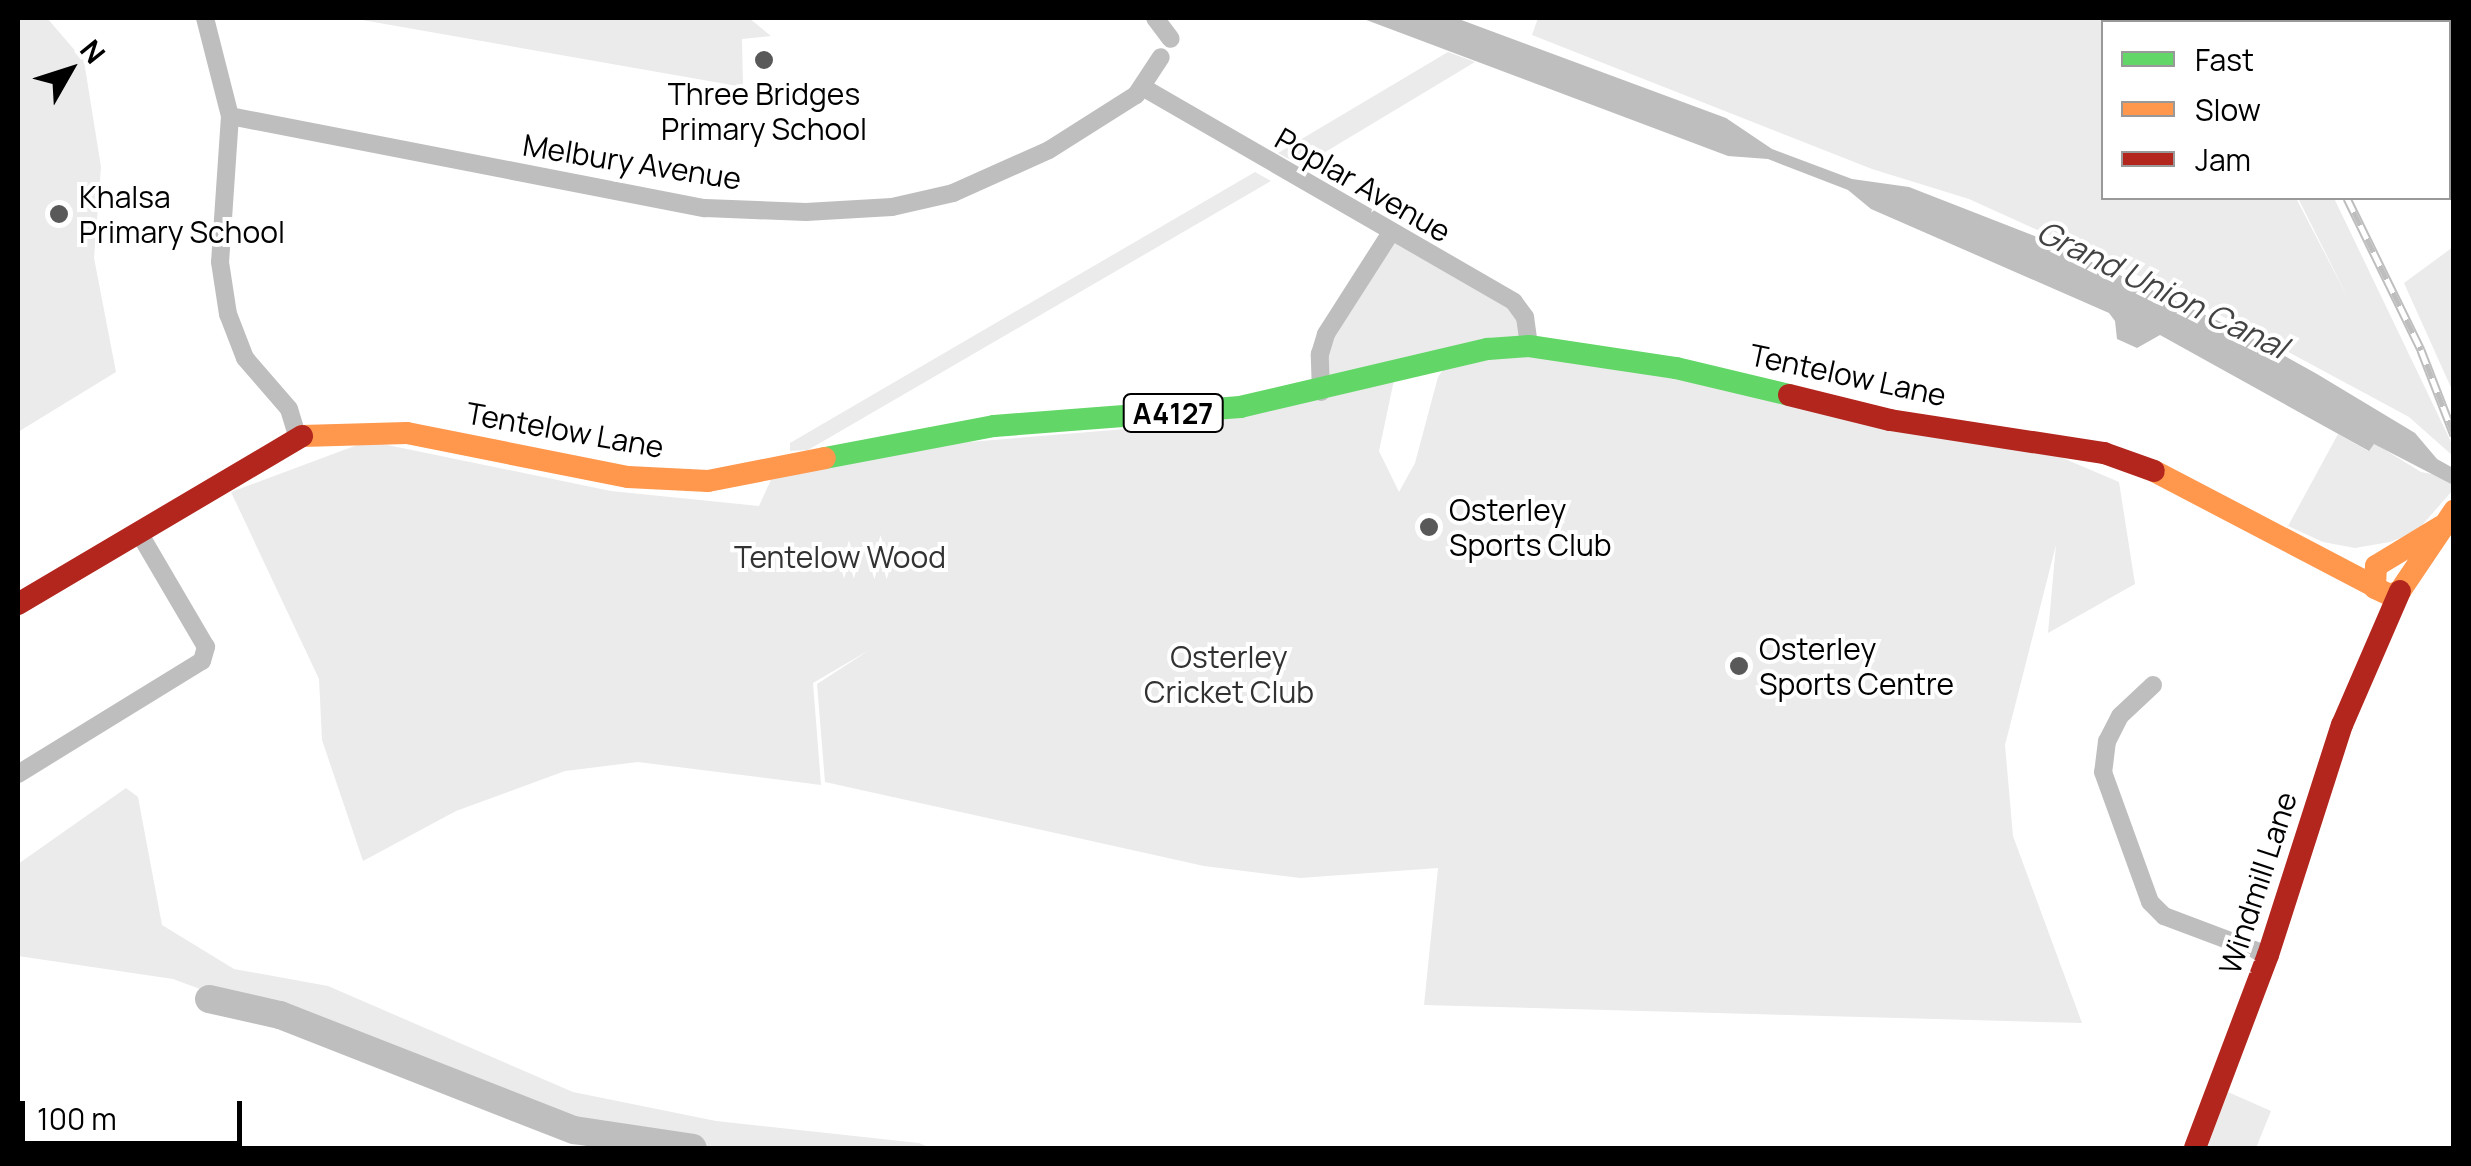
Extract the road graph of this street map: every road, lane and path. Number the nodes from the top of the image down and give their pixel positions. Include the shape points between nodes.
1 (204, 18) edge
2 (1154, 18) edge
3 (1171, 38) dead end
4 (1161, 57) dead end
5 (1144, 88) junction
6 (230, 116) junction
7 (1390, 234) junction
8 (1529, 346) junction
9 (1321, 392) junction
10 (297, 436) junction
11 (2448, 518) edge
12 (139, 533) junction
13 (2387, 580) junction
14 (18, 604) edge
15 (2153, 685) dead end
16 (18, 774) edge
17 (2268, 954) junction
18 (2195, 1148) edge

1 - 6 street
2 - 3 street
4 - 5 street, Melbury Avenue
5 - 6 street, Melbury Avenue via 1049,150 953,194 892,208 806,212 705,208
5 - 7 street, Poplar Avenue
6 - 10 street via 220,262 228,314 245,358 288,409
7 - 8 street, Poplar Avenue via 1514,302
7 - 9 street via 1326,334
8 - 9 main road, Tentelow Lane / A4127 via 1488,349
8 - 13 main road, Tentelow Lane / A4127 via 1676,368 1890,420 2104,453 2158,472 2343,566
9 - 10 main road, Tentelow Lane / A4127 via 1240,407 994,426 708,481 628,477 407,433
10 - 12 main road, Tentelow Lane / A4127
11 - 13 main road, Windmill Lane
12 - 14 main road, Tentelow Lane / A4127
12 - 16 street via 206,647 202,661
13 - 17 main road, Windmill Lane via 2382,638 2342,725
15 - 17 street via 2120,716 2103,772 2150,902 2164,916
17 - 18 main road, Windmill Lane

